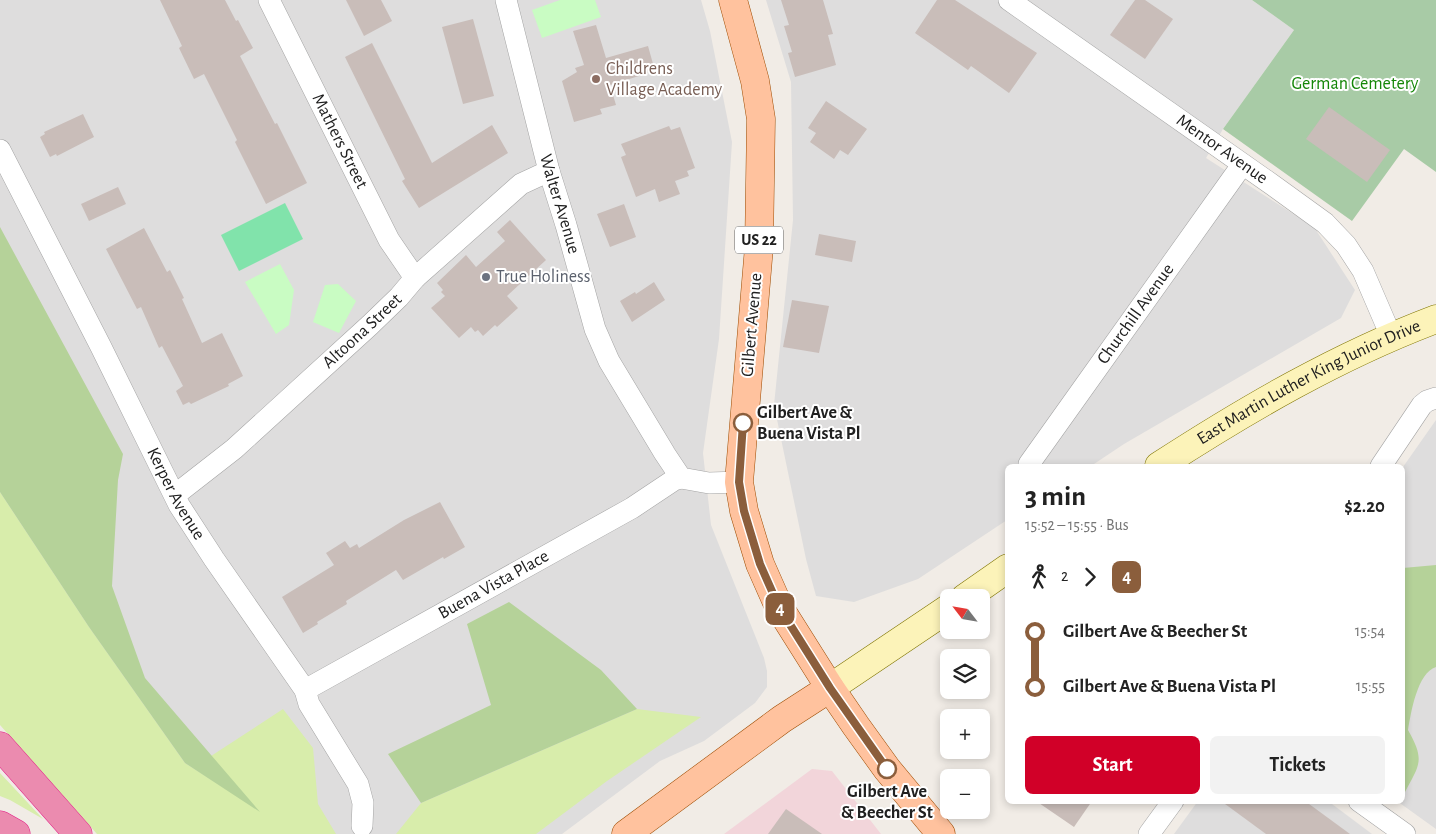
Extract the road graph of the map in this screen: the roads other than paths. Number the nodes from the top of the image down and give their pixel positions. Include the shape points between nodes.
1 (269, 0) edge
2 (506, 0) edge
3 (733, 0) edge
4 (1009, 0) edge
5 (0, 150) edge
6 (1242, 165) junction
7 (549, 171) junction
8 (415, 278) junction
9 (1436, 319) edge
10 (1391, 336) junction
11 (1434, 398) edge
12 (1029, 464) dead end
13 (1162, 464) edge
14 (1382, 464) edge
15 (681, 478) junction
16 (739, 482) junction
17 (175, 495) junction
18 (1005, 570) edge
19 (978, 589) edge
20 (940, 614) edge
21 (830, 688) junction
22 (304, 690) junction
23 (0, 746) edge
24 (1171, 804) edge
25 (1363, 804) edge
26 (0, 825) edge
27 (362, 826) dead end
28 (937, 833) edge
29 (16, 834) edge
30 (78, 834) edge
31 (626, 834) edge
32 (1148, 834) edge
33 (1405, 834) edge

1 - 8 street, Mathers Street via 389,240
2 - 7 street, Walter Avenue
3 - 16 main road, Gilbert Avenue / US 22 via 755,81 761,119 758,247
4 - 6 street, Mentor Avenue
5 - 17 street, Kerper Avenue
6 - 10 street, Mentor Avenue via 1325,223 1346,245 1363,271
6 - 12 street, Churchill Avenue
7 - 8 street, Altoona Street via 521,184
7 - 15 street, Walter Avenue via 594,329 608,361
8 - 17 street, Altoona Street via 400,297 234,450
9 - 10 main road, East Martin Luther King Junior Drive
10 - 13 main road, East Martin Luther King Junior Drive via 1294,384
11 - 14 street via 1422,405
15 - 16 street via 710,483
15 - 22 street, Buena Vista Place
16 - 21 main road, Gilbert Avenue / US 22 via 760,564 779,607
17 - 22 street, Kerper Avenue via 214,559
18 - 19 main road
20 - 21 main road
21 - 28 main road, Gilbert Avenue / US 22
21 - 31 main road
22 - 27 street, Kerper Avenue via 309,704 358,784 363,803
23 - 30 highway
24 - 32 street
25 - 33 street
26 - 29 highway

